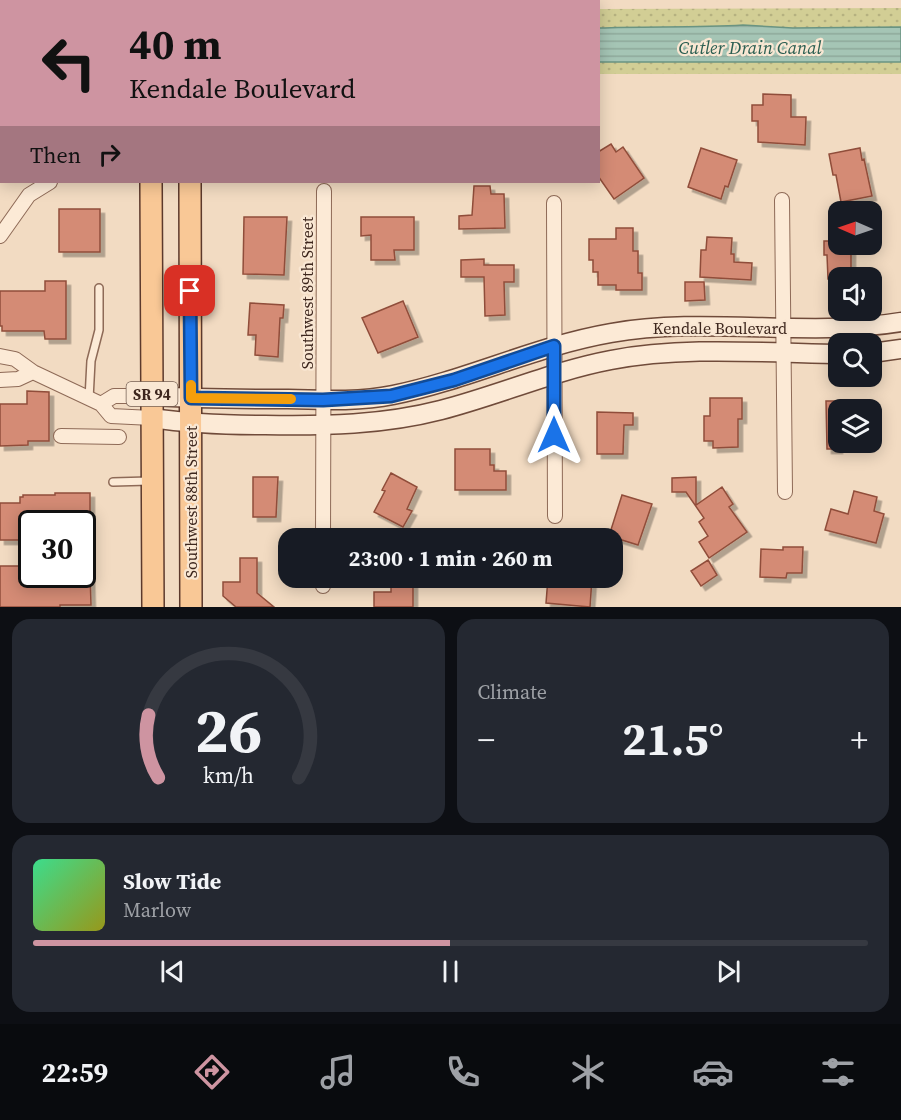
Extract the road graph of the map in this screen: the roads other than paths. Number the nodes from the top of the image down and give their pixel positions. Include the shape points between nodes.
1 (48, 183) edge
2 (152, 183) edge
3 (190, 183) edge
4 (324, 191) dead end
5 (782, 200) dead end
6 (554, 203) dead end
7 (0, 236) edge
8 (99, 288) dead end
9 (901, 322) edge
10 (784, 328) junction
11 (554, 346) junction
12 (901, 349) edge
13 (882, 352) edge
14 (784, 353) junction
15 (828, 354) edge
16 (0, 356) edge
17 (33, 372) junction
18 (554, 373) junction
19 (0, 380) edge
20 (152, 396) junction
21 (191, 398) junction
22 (323, 400) junction
23 (95, 402) junction
24 (152, 418) junction
25 (190, 424) junction
26 (323, 426) junction
27 (61, 436) dead end
28 (101, 436) junction
29 (119, 437) dead end
30 (152, 481) junction
31 (113, 482) dead end
32 (785, 492) dead end
33 (555, 516) dead end
34 (323, 528) edge
35 (153, 607) edge
36 (191, 607) edge

1 - 7 street via 30,195
2 - 20 main road, SR 94
3 - 21 main road, Southwest 88th Street / SR 94
4 - 22 street, Southwest 89th Street
5 - 10 street
6 - 11 street
8 - 23 lane via 99,330 91,361
9 - 10 street, Kendale Boulevard
10 - 11 street, Kendale Boulevard via 673,326 611,333
10 - 14 street
11 - 18 street
11 - 22 street, Kendale Boulevard via 454,380 391,396
12 - 13 street
14 - 15 street, Kendale Boulevard
14 - 18 street, Kendale Boulevard via 651,354
14 - 32 street
16 - 17 street via 15,359
17 - 19 street via 18,379
17 - 23 street
18 - 26 street, Kendale Boulevard via 464,404 418,415 378,423
18 - 33 street
20 - 21 street, Kendale Boulevard
20 - 23 street via 114,396
20 - 24 main road, SR 94
21 - 22 street, Kendale Boulevard
21 - 25 main road, Southwest 88th Street / SR 94
22 - 26 street, Southwest 89th Street
23 - 24 street via 111,416
23 - 28 street
24 - 25 street, Kendale Boulevard
24 - 30 main road, SR 94
25 - 26 street, Kendale Boulevard
25 - 36 main road, Southwest 88th Street / SR 94
26 - 34 street, Southwest 89th Street
27 - 28 street
28 - 29 street
30 - 31 lane
30 - 35 main road, SR 94

